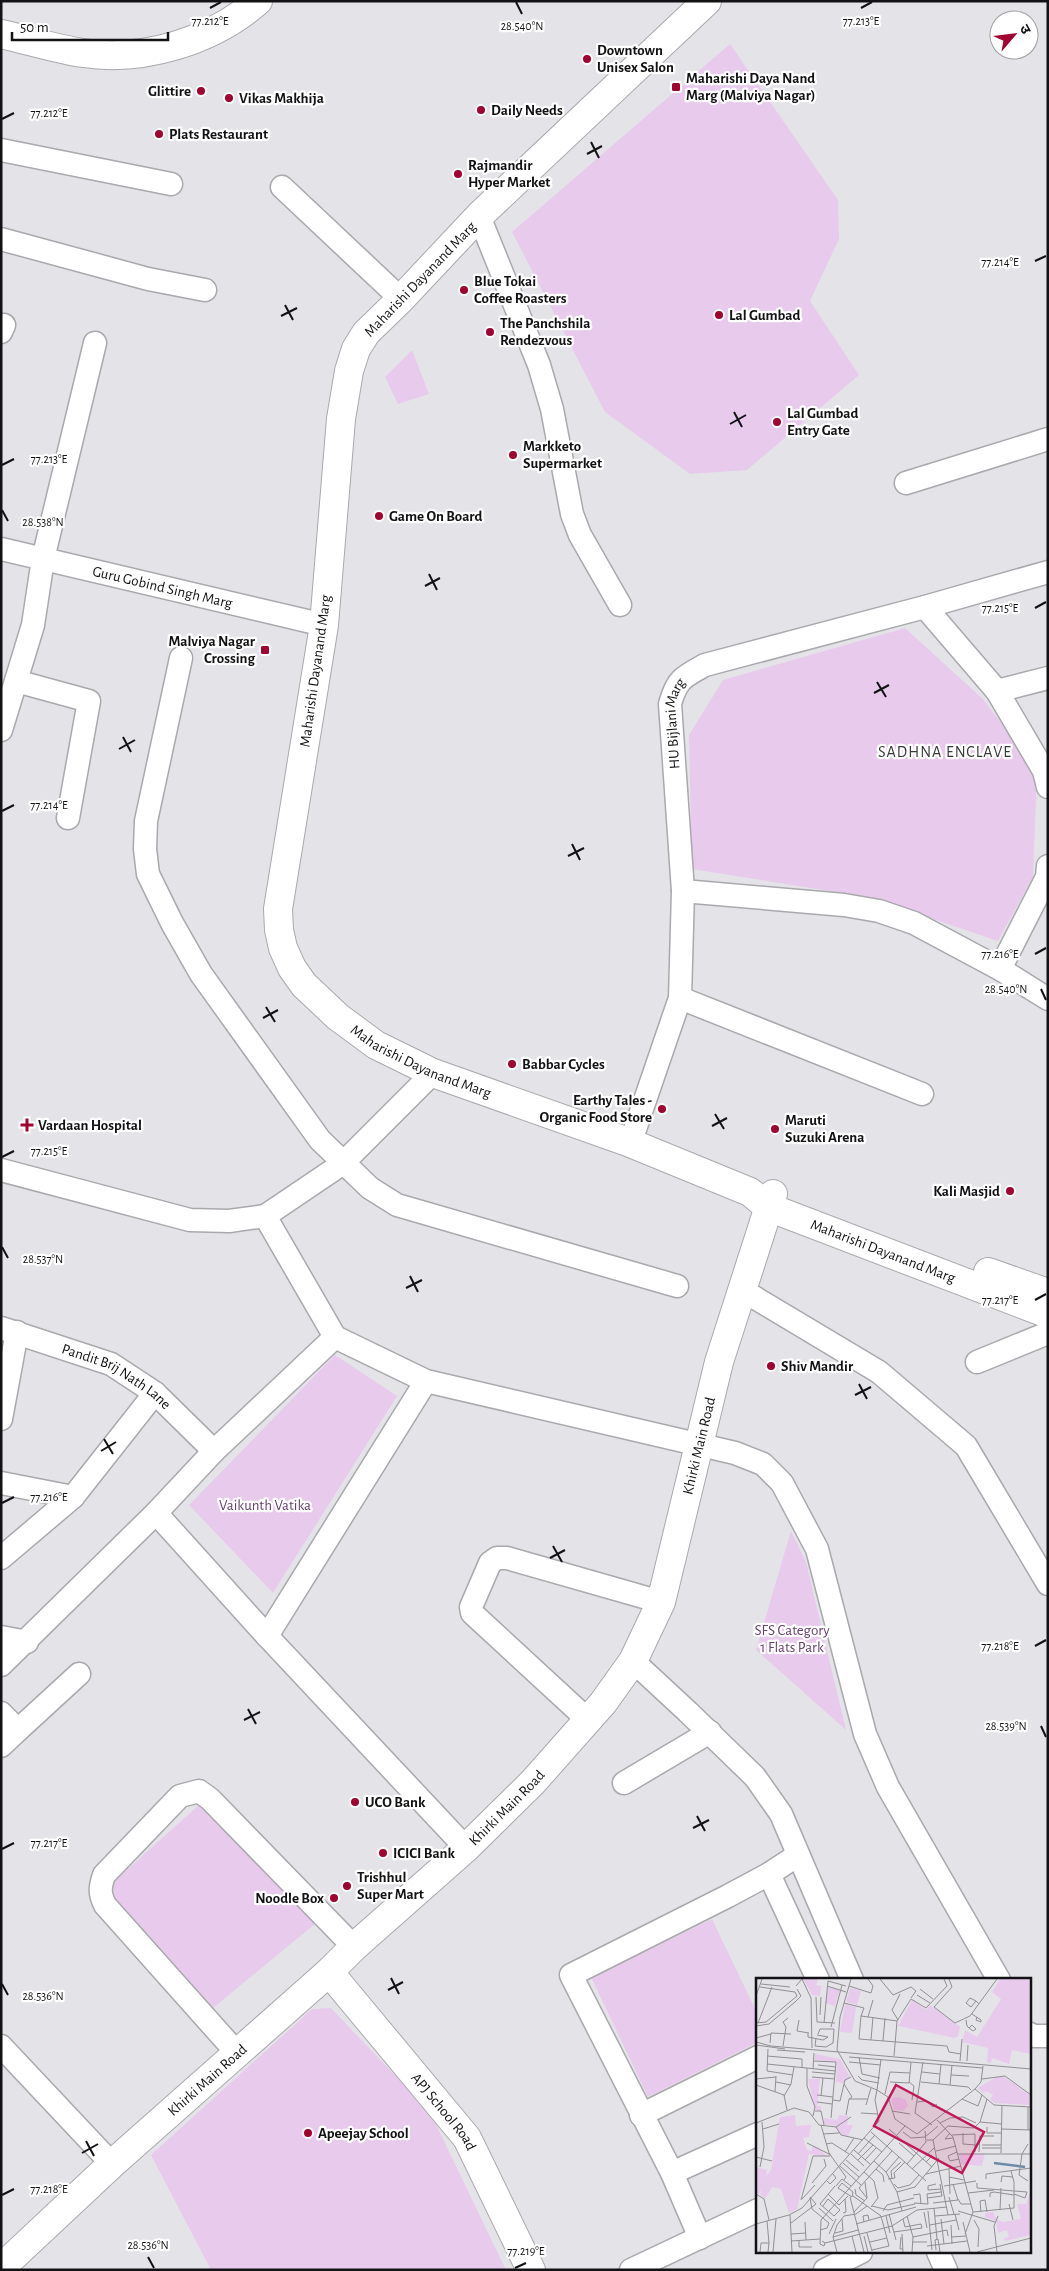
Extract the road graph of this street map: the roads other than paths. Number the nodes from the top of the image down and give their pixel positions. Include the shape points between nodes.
1 (227, 1) edge
2 (258, 1) edge
3 (707, 1) edge
4 (1, 16) edge
5 (1, 34) edge
6 (1, 150) edge
7 (172, 184) dead end
8 (282, 187) dead end
9 (479, 216) junction
10 (1, 239) edge
11 (205, 290) dead end
12 (401, 300) junction
13 (95, 343) dead end
14 (1048, 439) edge
15 (906, 483) dead end
16 (1, 549) edge
17 (43, 559) junction
18 (1048, 572) edge
19 (620, 605) dead end
20 (925, 607) junction
21 (324, 625) junction
22 (181, 658) dead end
23 (1048, 678) edge
24 (16, 681) junction
25 (997, 691) junction
26 (1, 730) edge
27 (1048, 787) edge
28 (68, 818) dead end
29 (1048, 866) edge
30 (682, 891) junction
31 (1000, 969) junction
32 (680, 998) junction
33 (1048, 999) edge
34 (433, 1073) junction
35 (922, 1094) dead end
36 (630, 1144) junction
37 (342, 1164) junction
38 (1, 1170) edge
39 (764, 1198) junction
40 (266, 1216) junction
41 (677, 1286) dead end
42 (742, 1290) junction
43 (1048, 1293) edge
44 (1048, 1314) edge
45 (9, 1330) edge
46 (1048, 1332) edge
47 (335, 1338) junction
48 (977, 1362) dead end
49 (426, 1381) junction
50 (155, 1393) junction
51 (1, 1419) edge
52 (701, 1444) junction
53 (214, 1451) junction
54 (1, 1482) edge
55 (72, 1497) junction
56 (156, 1513) junction
57 (1, 1558) edge
58 (1048, 1584) edge
59 (661, 1602) junction
60 (267, 1636) junction
61 (1, 1637) edge
62 (27, 1642) junction
63 (633, 1661) junction
64 (1, 1665) edge
65 (79, 1674) dead end
66 (1, 1712) edge
67 (588, 1720) junction
68 (18, 1730) junction
69 (710, 1732) junction
70 (1, 1746) edge
71 (624, 1783) dead end
72 (466, 1848) junction
73 (798, 1855) junction
74 (769, 1874) junction
75 (354, 1947) junction
76 (329, 1972) junction
77 (817, 1978) edge
78 (851, 1978) edge
79 (998, 1978) edge
80 (1032, 2035) edge
81 (1048, 2036) edge
82 (1, 2046) edge
83 (237, 2053) junction
84 (756, 2058) edge
85 (641, 2114) junction
86 (756, 2135) edge
87 (112, 2164) junction
88 (672, 2173) junction
89 (756, 2211) edge
90 (700, 2238) junction
91 (857, 2254) edge
92 (939, 2254) edge
93 (1, 2268) edge
94 (531, 2270) edge
95 (630, 2270) edge
96 (825, 2270) edge
97 (946, 2270) edge

1 - 4 street via 194,20 167,30 110,38 82,36
2 - 5 street via 227,24 200,37 143,52 114,55 84,53
3 - 9 street, Maharishi Dayanand Marg
6 - 7 street
8 - 12 street
9 - 12 street, Maharishi Dayanand Marg
9 - 19 street via 552,409 572,514 580,535
10 - 11 street via 148,279
12 - 21 street, Maharishi Dayanand Marg via 366,333 356,348 349,371 341,419
13 - 17 street
14 - 15 street
16 - 17 street, Guru Gobind Singh Marg
17 - 21 street, Guru Gobind Singh Marg
17 - 24 street via 33,625
18 - 20 street, HU Bijlani Marg
20 - 25 street
20 - 30 street, HU Bijlani Marg via 705,665 675,686 670,704
21 - 34 street, Maharishi Dayanand Marg via 278,909 282,948 304,985 338,1017 376,1045
22 - 37 street via 146,821 148,874 200,974 320,1140
23 - 25 street
24 - 26 street
24 - 28 street via 89,701
25 - 27 street via 1044,771
29 - 31 street via 1047,877
30 - 31 street via 844,905 878,911 914,923
30 - 32 street, HU Bijlani Marg
31 - 33 street
32 - 35 street
32 - 36 street, HU Bijlani Marg
34 - 36 street, Maharishi Dayanand Marg
34 - 37 street
36 - 39 street, Maharishi Dayanand Marg
37 - 40 street
37 - 41 street via 396,1205
38 - 40 street via 190,1220 229,1221
39 - 42 street, Khirki Main Road
39 - 43 street, Maharishi Dayanand Marg
39 - 44 street, Maharishi Dayanand Marg
40 - 47 street
42 - 52 street, Khirki Main Road via 719,1362
42 - 58 street via 879,1372 966,1446
45 - 50 street, Pandit Brij Nath Lane via 111,1364
45 - 51 street
46 - 48 street
47 - 49 street
47 - 53 street
49 - 52 street
49 - 60 street
50 - 53 street, Pandit Brij Nath Lane
50 - 55 street
52 - 59 street, Khirki Main Road
52 - 79 street via 762,1464 782,1483 817,1549 866,1734 888,1787
53 - 56 street
54 - 55 street
55 - 57 street
56 - 60 street
56 - 62 street
59 - 63 street, Khirki Main Road
59 - 67 street via 507,1558 497,1558 490,1563 471,1607 472,1613
60 - 72 street
61 - 62 street
62 - 64 street
63 - 67 street, Khirki Main Road
63 - 69 street
65 - 68 street
66 - 68 street
67 - 72 street, Khirki Main Road via 533,1782
68 - 70 street
69 - 71 street
69 - 73 street via 755,1777 781,1814
72 - 75 street, Khirki Main Road
73 - 74 street
73 - 78 street
74 - 77 street
74 - 85 street via 570,1975
75 - 76 street, Khirki Main Road
75 - 83 street via 210,1799 199,1792 180,1796 104,1875 101,1896 105,1905
76 - 83 street, Khirki Main Road
76 - 94 street, APJ School Road via 467,2138
80 - 81 street
82 - 87 street
83 - 87 street, Khirki Main Road
84 - 85 street
85 - 88 street
86 - 88 street
87 - 93 street, Khirki Main Road
88 - 90 street
89 - 90 street
90 - 95 street
91 - 96 street
92 - 97 street

